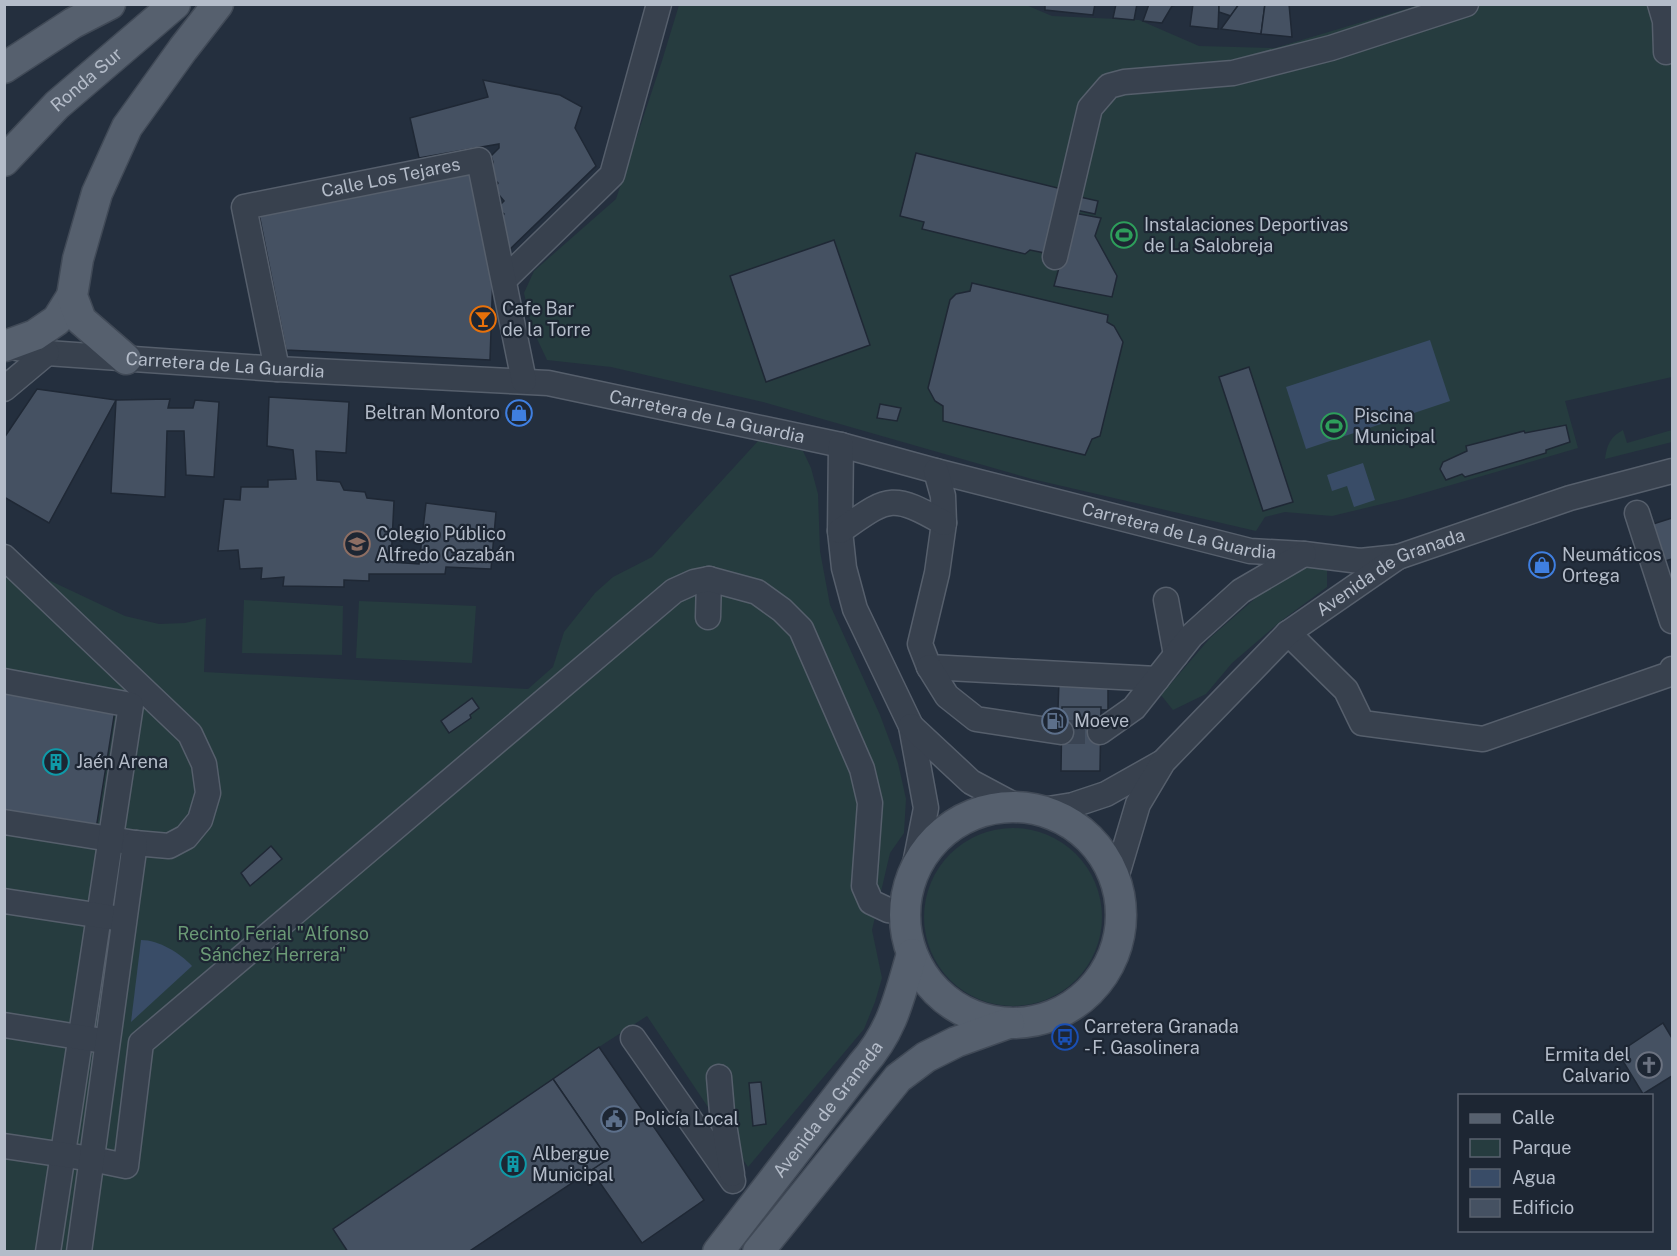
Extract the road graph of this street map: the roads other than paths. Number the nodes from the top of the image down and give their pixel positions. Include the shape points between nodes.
1 (110, 4) edge
2 (175, 4) edge
3 (218, 4) edge
4 (659, 4) edge
5 (1466, 4) edge
6 (1660, 4) edge
7 (1666, 52) dead end
8 (4, 68) edge
9 (4, 162) edge
10 (1055, 257) dead end
11 (504, 280) junction
12 (72, 296) junction
13 (5, 346) edge
14 (47, 352) junction
15 (126, 359) junction
16 (277, 369) junction
17 (524, 381) junction
18 (4, 388) edge
19 (841, 445) junction
20 (936, 471) junction
21 (1672, 471) edge
22 (1637, 513) dead end
23 (944, 523) junction
24 (840, 531) junction
25 (1304, 554) junction
26 (4, 557) edge
27 (1398, 558) junction
28 (709, 579) junction
29 (1166, 600) dead end
30 (708, 617) dead end
31 (1672, 621) edge
32 (1288, 633) junction
33 (1176, 655) junction
34 (929, 667) junction
35 (1672, 669) edge
36 (1157, 679) junction
37 (4, 681) edge
38 (911, 726) junction
39 (1061, 732) tunnel mouth
40 (1100, 732) tunnel mouth
41 (1163, 762) junction
42 (1029, 808) junction
43 (4, 822) edge
44 (111, 839) junction
45 (135, 843) junction
46 (913, 874) junction
47 (1116, 878) junction
48 (4, 901) edge
49 (904, 912) junction
50 (99, 915) junction
51 (123, 920) junction
52 (912, 954) junction
53 (1010, 1023) junction
54 (4, 1025) edge
55 (80, 1037) junction
56 (633, 1038) dead end
57 (108, 1042) junction
58 (719, 1077) dead end
59 (4, 1146) edge
60 (63, 1155) junction
61 (92, 1159) junction
62 (733, 1181) junction
63 (755, 1203) junction
64 (48, 1251) edge
65 (79, 1251) edge
66 (718, 1251) edge
67 (758, 1251) edge

1 - 8 main road
2 - 9 main road, Ronda Sur via 57,105
3 - 12 main road via 127,127 97,193
4 - 11 street via 612,176
5 - 10 street via 1331,48 1233,73 1109,86 1090,108
6 - 7 street
11 - 16 street, Calle Los Tejares via 479,160 244,207
11 - 17 street, Calle Los Tejares
12 - 13 main road via 57,320 35,335
12 - 15 main road via 81,320
13 - 14 street, Carretera de La Guardia
14 - 15 street, Carretera de La Guardia
14 - 18 street
15 - 16 street, Carretera de La Guardia
16 - 17 street, Carretera de La Guardia
17 - 19 street, Carretera de La Guardia
19 - 20 street, Carretera de La Guardia
19 - 24 street
20 - 23 street via 943,496
20 - 25 street, Carretera de La Guardia via 1250,551
21 - 27 street, Avenida de Granada via 1570,498
22 - 31 street
23 - 24 street via 909,505 889,502 865,512
23 - 34 street via 920,644
24 - 38 street via 844,568 855,609
25 - 27 street, Carretera de La Guardia via 1360,561
25 - 33 street via 1240,591
26 - 45 street via 190,734 204,764 208,793 200,820 186,837 169,846
27 - 32 street, Avenida de Granada
28 - 30 street
28 - 49 street via 757,592 801,629 862,769 870,803 864,886 871,902
28 - 61 street via 674,591 141,1043 126,1166
29 - 33 street
32 - 35 street via 1346,690 1362,723 1483,739 1670,675
32 - 41 street, Avenida de Granada
33 - 36 street
34 - 36 street
34 - 39 street via 947,696 976,719
36 - 40 street via 1134,708
37 - 44 street via 131,705
38 - 42 street via 971,782
38 - 46 street via 926,808
41 - 42 street, Avenida de Granada via 1106,794 1073,805
41 - 47 street, Avenida de Granada via 1138,804
42 - 46 main road via 997,807 962,819 933,842
42 - 47 main road via 1058,816 1087,835 1109,862
43 - 44 street
44 - 45 street
44 - 50 street
45 - 51 street
46 - 49 main road
47 - 53 main road via 1121,930 1111,963 1101,978 1083,998 1061,1012
48 - 50 street
49 - 52 main road
50 - 51 street
50 - 55 street
51 - 57 street
52 - 53 main road via 927,981 950,1003 978,1018
52 - 63 main road, Avenida de Granada via 894,1016 877,1048
53 - 67 main road, Avenida de Granada via 956,1042 926,1057 898,1078
54 - 55 street
55 - 57 street
55 - 60 street
56 - 62 street
57 - 61 street
58 - 62 street
59 - 60 street
60 - 61 street
60 - 64 street
61 - 65 street
62 - 63 street
63 - 66 main road, Avenida de Granada

